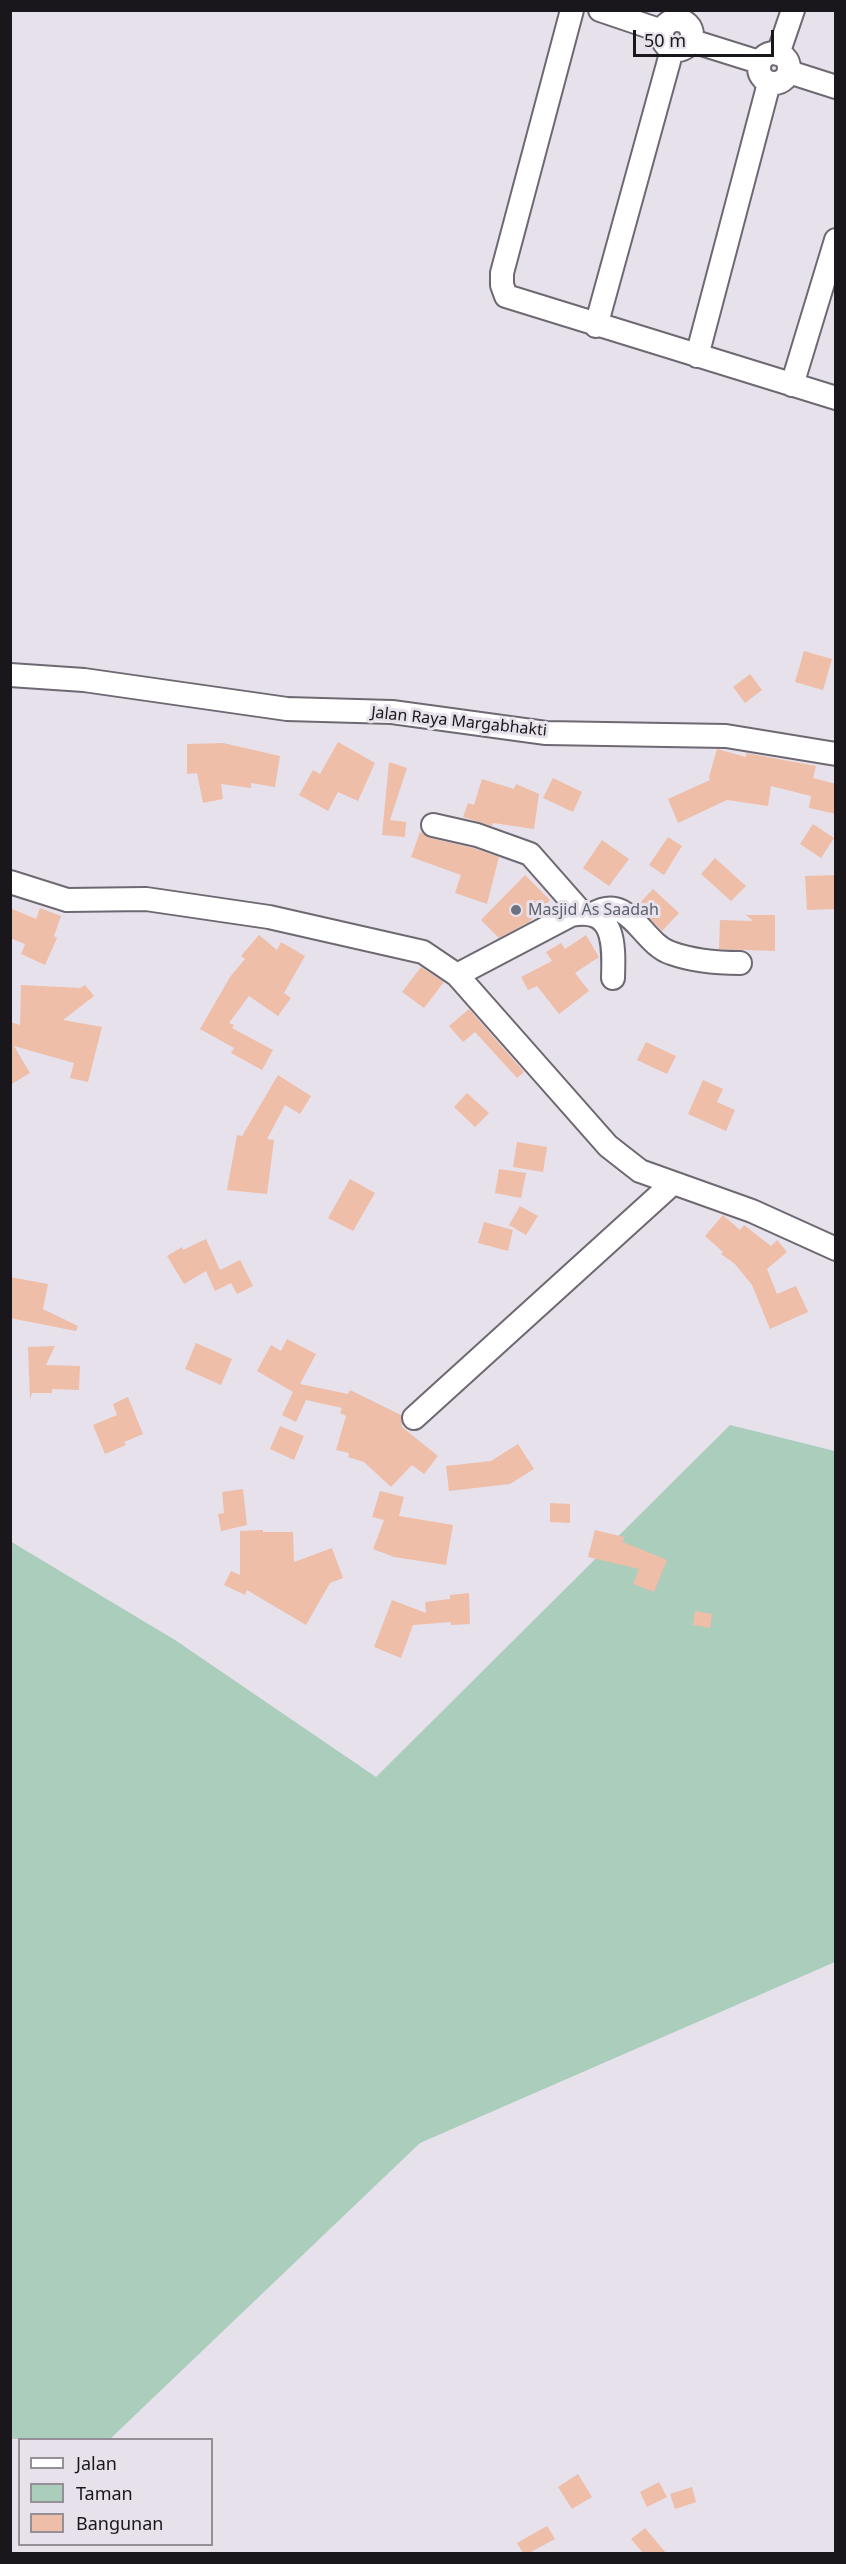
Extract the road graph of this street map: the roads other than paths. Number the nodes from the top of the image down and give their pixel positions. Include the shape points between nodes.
1 (572, 10) edge
2 (600, 10) edge
3 (793, 10) edge
4 (678, 30) edge
5 (775, 63) junction
6 (836, 87) edge
7 (836, 240) edge
8 (596, 326) junction
9 (697, 356) junction
10 (792, 385) junction
11 (836, 398) edge
12 (10, 675) edge
13 (836, 754) edge
14 (433, 825) dead end
15 (10, 882) edge
16 (587, 913) junction
17 (740, 963) dead end
18 (457, 975) junction
19 (614, 978) dead end
20 (673, 1183) junction
21 (836, 1249) edge
22 (414, 1418) dead end

1 - 8 street via 502,285 506,296 517,301
2 - 4 street
3 - 5 street
4 - 5 street
4 - 8 street
5 - 6 street
5 - 9 street via 781,82 769,83
7 - 10 street
8 - 9 street
9 - 10 street
10 - 11 street
12 - 13 street, Jalan Raya Margabhakti via 84,680 287,709 392,712 546,733 726,736
14 - 16 street via 477,835 530,854
15 - 18 street via 67,900 146,899 310,925 423,952
16 - 17 street via 604,908 621,910 654,944 670,953 715,963
16 - 18 street via 571,915
16 - 19 street via 608,927 612,935
18 - 20 street via 608,1146 640,1171
20 - 21 street via 752,1210
20 - 22 street

